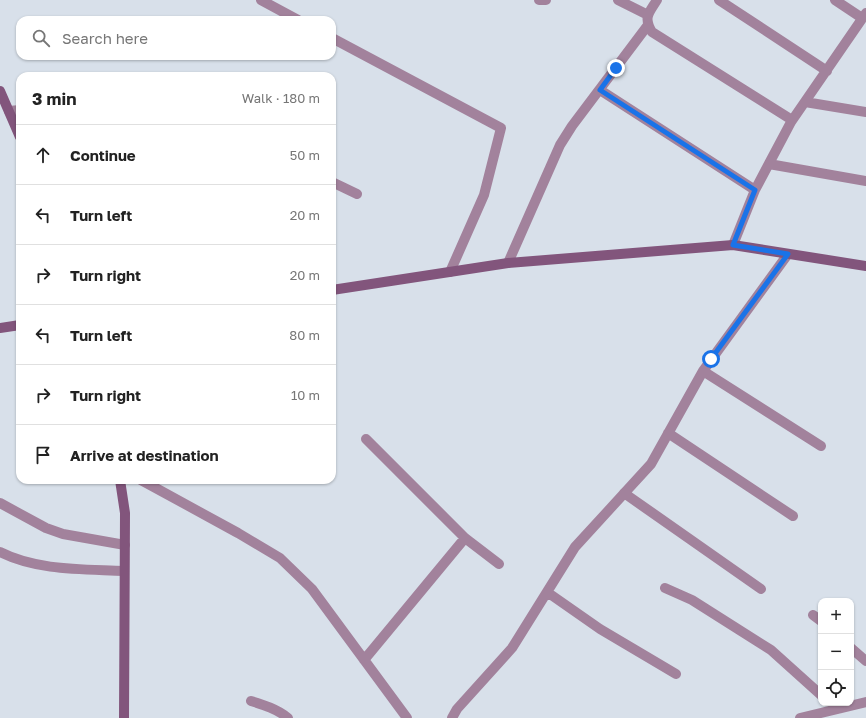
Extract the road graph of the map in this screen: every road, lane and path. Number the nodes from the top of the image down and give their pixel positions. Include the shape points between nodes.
1 (261, 0) edge
2 (539, 0) edge
3 (546, 0) edge
4 (618, 0) edge
5 (657, 0) edge
6 (719, 0) edge
7 (835, 0) edge
8 (864, 15) edge
9 (291, 16) edge
10 (648, 20) junction
11 (336, 40) edge
12 (827, 71) junction
13 (0, 90) edge
14 (600, 90) junction
15 (805, 102) junction
16 (16, 110) edge
17 (9, 111) junction
18 (866, 112) edge
19 (792, 120) junction
20 (16, 128) edge
21 (769, 164) junction
22 (866, 181) edge
23 (336, 184) edge
24 (755, 190) junction
25 (357, 194) dead end
26 (733, 245) junction
27 (788, 254) junction
28 (508, 263) junction
29 (866, 266) edge
30 (450, 272) junction
31 (336, 289) edge
32 (16, 326) edge
33 (0, 328) edge
34 (703, 371) junction
35 (668, 433) junction
36 (366, 439) dead end
37 (821, 446) dead end
38 (121, 484) edge
39 (148, 484) edge
40 (624, 493) junction
41 (0, 503) edge
42 (793, 516) dead end
43 (465, 538) junction
44 (125, 545) junction
45 (0, 552) edge
46 (499, 564) dead end
47 (124, 571) junction
48 (665, 588) dead end
49 (760, 589) dead end
50 (547, 592) junction
51 (854, 651) edge
52 (364, 660) junction
53 (866, 661) edge
54 (676, 674) dead end
55 (818, 692) edge
56 (251, 701) dead end
57 (866, 702) edge
58 (854, 703) edge
59 (833, 706) edge
60 (124, 718) edge
61 (288, 718) edge
62 (407, 718) edge
63 (452, 718) edge
64 (800, 718) edge

1 - 9 street
2 - 3 street
4 - 10 street
5 - 10 street
6 - 12 street
7 - 8 street
8 - 12 street
10 - 14 street
10 - 19 street via 652,32
11 - 30 street via 501,128 484,195
12 - 15 street
13 - 17 main road
14 - 24 street
14 - 28 street via 560,145
15 - 18 street
15 - 19 street
16 - 17 street
17 - 20 main road
19 - 21 street
21 - 22 street
21 - 24 street
23 - 25 street
24 - 26 street
26 - 27 main road
26 - 28 main road
27 - 29 main road
27 - 34 street
28 - 30 main road
30 - 31 main road
32 - 33 main road
34 - 35 street
34 - 37 street
35 - 40 street via 651,464
35 - 42 street
36 - 43 street
38 - 44 main road via 125,513
39 - 52 street via 280,558 312,589
40 - 49 street
40 - 50 street via 575,547
41 - 44 street via 46,528 63,534
43 - 46 street
43 - 52 street
44 - 47 main road
45 - 47 street via 18,560 44,566
47 - 60 main road
48 - 55 street via 692,600 771,650
50 - 54 street via 600,629
50 - 63 street via 512,648 457,709
51 - 53 street
52 - 62 street
56 - 61 street via 266,705
57 - 58 street
59 - 64 street

